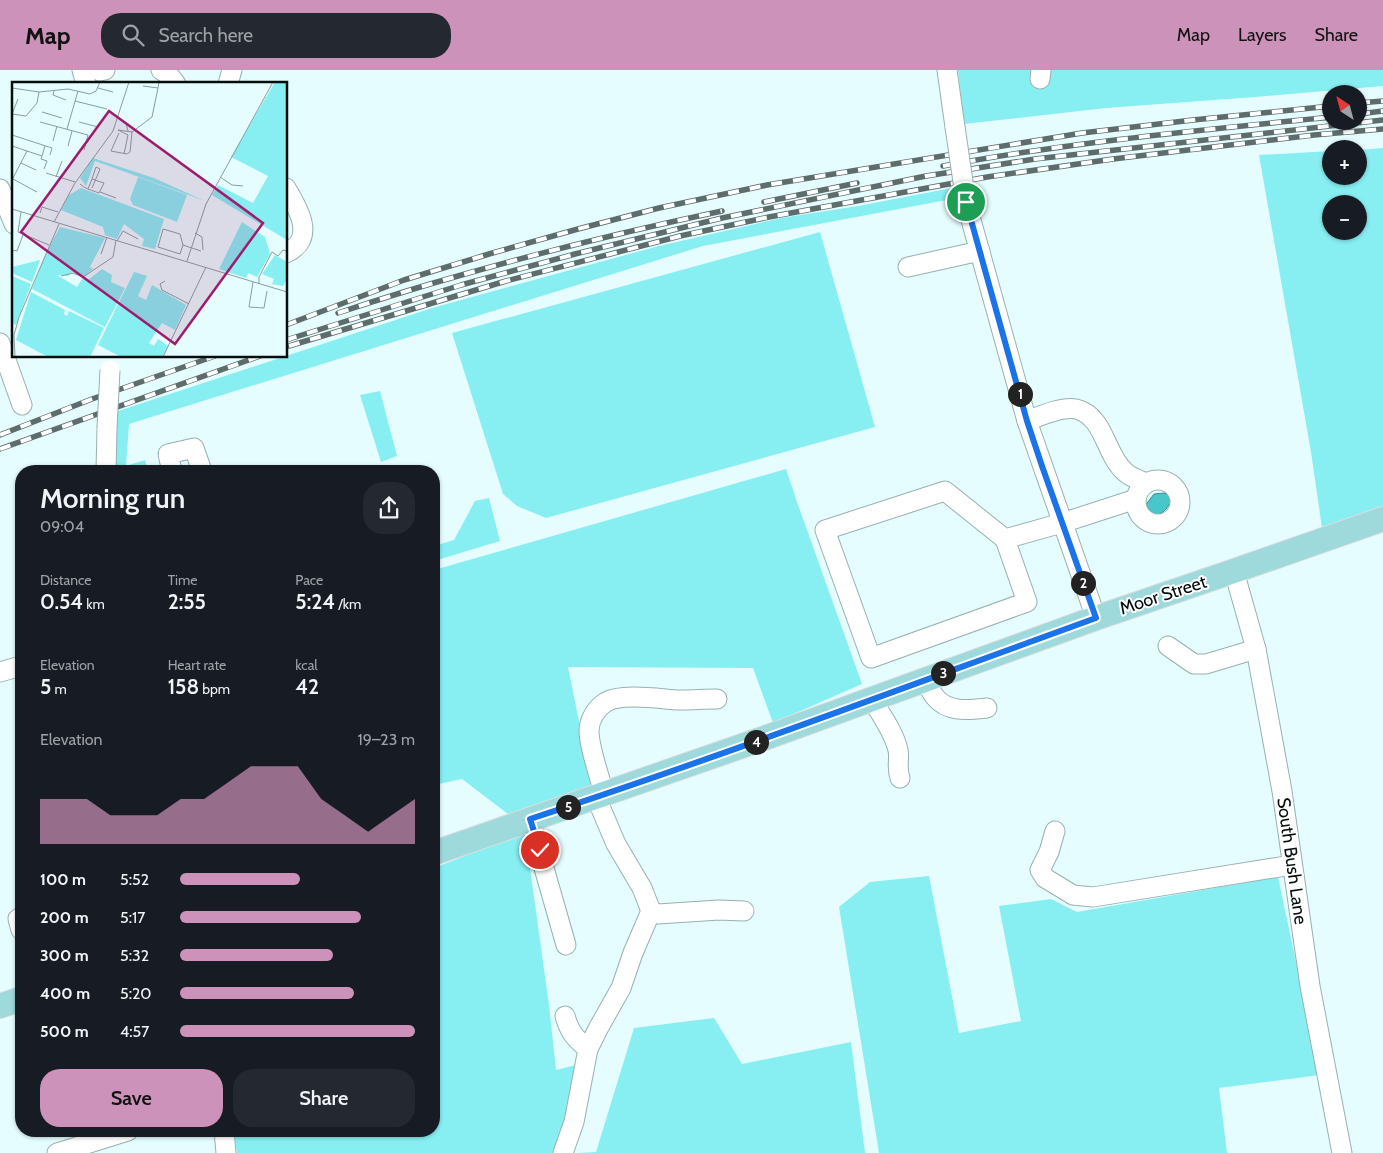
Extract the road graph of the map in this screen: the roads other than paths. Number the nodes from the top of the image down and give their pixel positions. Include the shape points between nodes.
1 (161, 70) edge
2 (947, 70) edge
3 (174, 82) edge
4 (0, 189) edge
5 (288, 192) edge
6 (8, 217) edge
7 (288, 251) edge
8 (980, 251) junction
9 (908, 267) dead end
10 (0, 343) edge
11 (110, 363) edge
12 (22, 405) dead end
13 (1027, 421) junction
14 (106, 465) edge
15 (171, 465) edge
16 (200, 465) edge
17 (1146, 483) junction
18 (1136, 500) junction
19 (1383, 519) edge
20 (1062, 523) junction
21 (1005, 539) junction
22 (1234, 572) junction
23 (1096, 618) junction
24 (1168, 646) dead end
25 (1256, 649) junction
26 (15, 668) edge
27 (0, 672) edge
28 (925, 680) junction
29 (717, 699) dead end
30 (872, 700) junction
31 (987, 708) dead end
32 (900, 778) dead end
33 (600, 796) junction
34 (530, 819) junction
35 (1055, 831) dead end
36 (440, 851) edge
37 (1292, 865) junction
38 (651, 911) junction
39 (744, 911) dead end
40 (566, 945) dead end
41 (15, 1001) edge
42 (0, 1006) edge
43 (565, 1016) dead end
44 (588, 1049) junction
45 (225, 1137) edge
46 (79, 1138) edge
47 (57, 1153) edge
48 (226, 1153) edge
49 (563, 1153) edge
50 (1342, 1153) edge

1 - 3 street
2 - 8 street, bridge via 966,202
4 - 6 street
5 - 7 street via 302,216 304,229 293,250
8 - 9 street
8 - 13 street
10 - 12 street
11 - 14 street, bridge
13 - 17 street via 1061,409 1075,408 1096,422 1113,457 1125,472
13 - 20 street
15 - 16 street via 168,454 194,448
17 - 18 street via 1136,495
17 - 18 street via 1158,479 1172,484 1180,500 1178,512 1168,521 1149,522 1138,512
18 - 20 street
19 - 22 main road, Moor Street
20 - 21 street
20 - 23 street
21 - 21 street via 945,492 825,530 871,658 1027,602
22 - 23 main road, Moor Street
22 - 25 street, South Bush Lane
23 - 28 main road, Moor Street
24 - 25 street via 1194,664 1206,664
25 - 37 street, South Bush Lane
26 - 27 street
28 - 30 main road, Moor Street
28 - 31 street via 934,697 948,707 961,710
29 - 33 street via 632,698 606,702 597,710 589,729
30 - 32 street via 893,736 898,750
30 - 33 main road, Moor Street
33 - 34 main road, Moor Street
33 - 38 street via 616,844 642,888
34 - 36 main road, Moor Street
34 - 40 street
35 - 37 street via 1040,870 1045,878 1073,895 1093,897
37 - 50 street, South Bush Lane via 1310,986
38 - 39 street via 658,914
38 - 44 street via 621,988
41 - 42 main road
43 - 44 street via 576,1039
44 - 49 street via 574,1122
45 - 48 street
46 - 47 street

